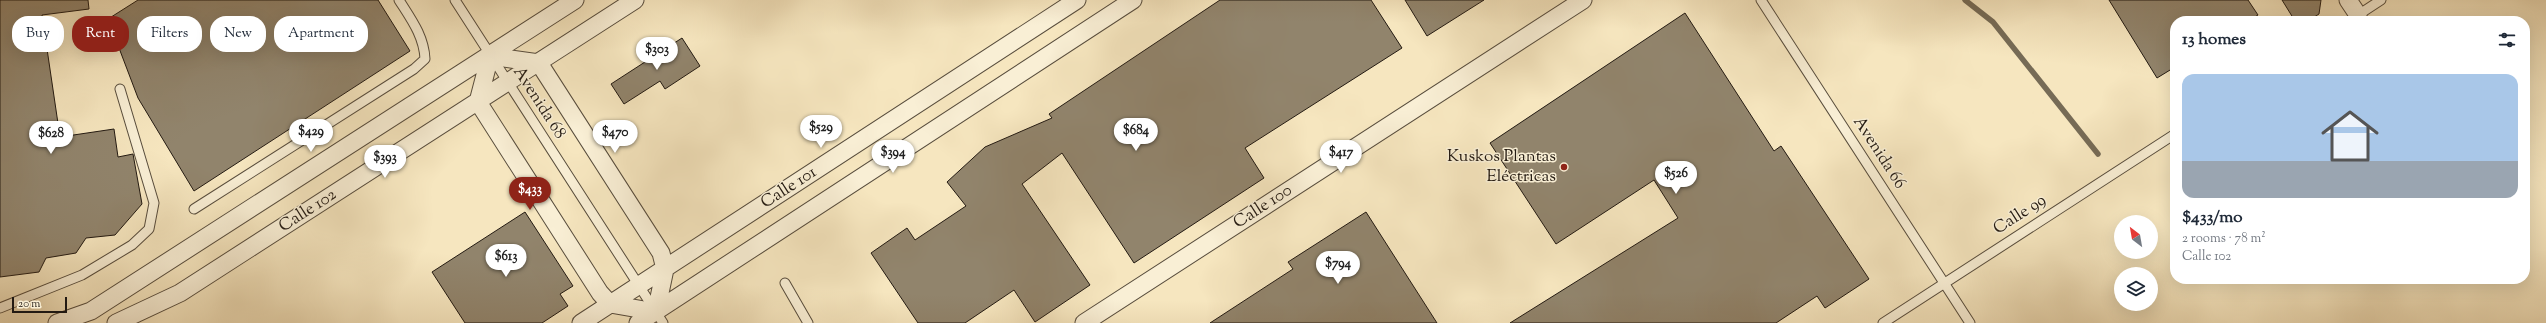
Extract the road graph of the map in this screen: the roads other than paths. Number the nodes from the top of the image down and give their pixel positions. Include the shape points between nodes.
1 (399, 0) edge
2 (455, 0) edge
3 (575, 0) edge
4 (635, 0) edge
5 (1077, 0) edge
6 (1133, 0) edge
7 (1583, 0) edge
8 (1761, 0) edge
9 (2348, 0) edge
10 (2381, 0) edge
11 (2352, 16) edge
12 (2356, 16) edge
13 (490, 56) junction
14 (539, 63) junction
15 (508, 83) junction
16 (120, 89) dead end
17 (478, 102) junction
18 (2170, 137) edge
19 (194, 209) dead end
20 (665, 269) junction
21 (785, 283) dead end
22 (1944, 283) junction
23 (639, 286) junction
24 (610, 304) junction
25 (0, 308) edge
26 (659, 317) edge
27 (57, 323) edge
28 (116, 323) edge
29 (581, 323) edge
30 (638, 323) edge
31 (808, 323) edge
32 (1084, 323) edge
33 (1883, 323) edge
34 (1970, 323) edge

1 - 19 lane via 420,34 425,59 414,69
2 - 13 lane, Avenida 68
3 - 13 street, Calle 102
4 - 14 street, Calle 102
5 - 20 street, Calle 101
6 - 26 street, Calle 101
7 - 32 street, Calle 100
8 - 22 lane, Avenida 66
9 - 11 street
10 - 12 lane
13 - 14 street
13 - 15 lane, Avenida 68
13 - 17 street
13 - 27 street, Calle 102 via 91,311
14 - 15 street, Calle 102
14 - 20 street via 661,253
15 - 17 street, Calle 102
15 - 23 lane, Avenida 68
16 - 25 lane via 154,203 149,229 132,245 82,275
17 - 24 street via 600,293
17 - 28 street, Calle 102 via 180,293
18 - 22 lane, Calle 99
20 - 23 street, Calle 101
20 - 26 street
21 - 31 lane
22 - 33 lane, Calle 99
22 - 34 lane, Avenida 66
23 - 24 street, Calle 101
23 - 26 lane, Avenida 68
24 - 26 street
24 - 29 street, Calle 101
26 - 30 street, Calle 101

